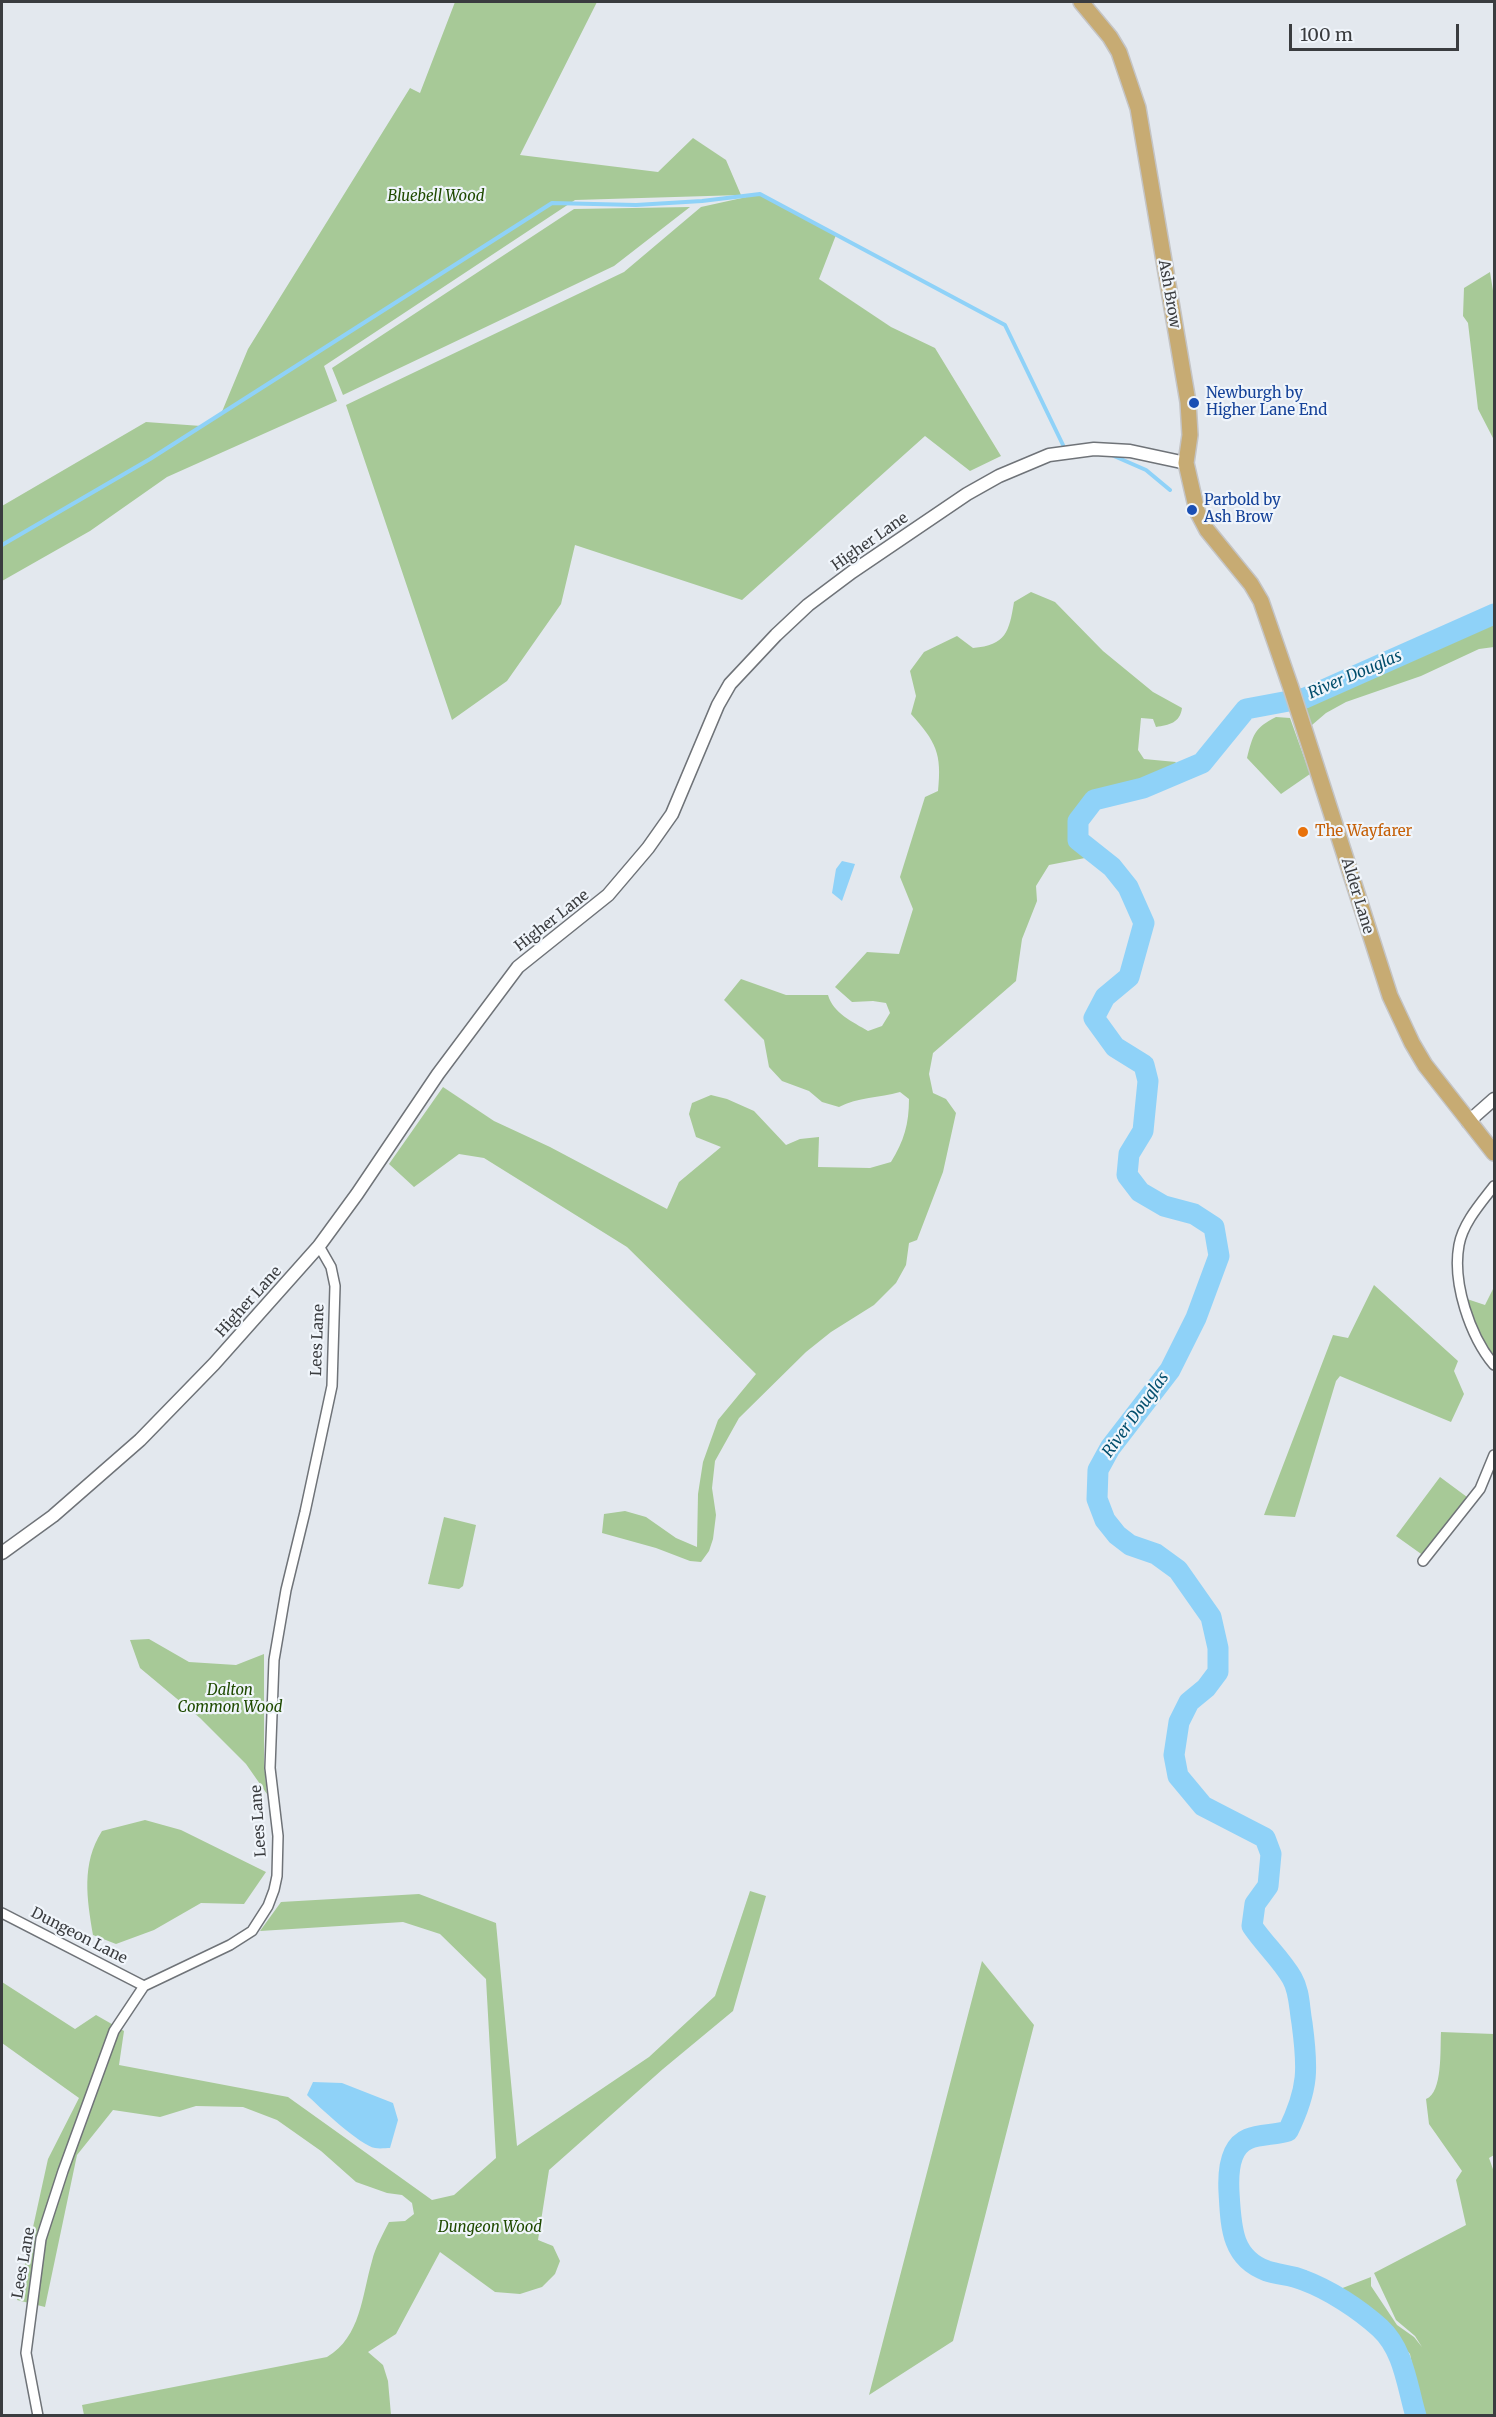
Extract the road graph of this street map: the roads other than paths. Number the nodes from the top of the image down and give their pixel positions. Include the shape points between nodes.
1 (1081, 2) edge
2 (1186, 463) junction
3 (1251, 584) joint
4 (1494, 1099) edge
5 (1468, 1122) junction
6 (1494, 1153) edge
7 (1494, 1186) edge
8 (319, 1246) junction
9 (1494, 1365) edge
10 (1494, 1455) edge
11 (2, 1553) edge
12 (1423, 1561) dead end
13 (2, 1913) edge
14 (144, 1986) junction
15 (38, 2415) edge

1 - 2 highway, Ash Brow via 1119,52 1138,108 1188,402 1190,435
2 - 3 highway, Ash Brow via 1191,491 1207,530
2 - 8 street, Higher Lane via 1094,448 1050,455 967,494 808,605 730,684 672,814 648,848 609,895 518,968 438,1074
3 - 5 highway, Alder Lane via 1261,601 1299,711 1390,996 1425,1065
4 - 5 street
5 - 6 highway, Alder Lane
7 - 9 street via 1476,1208 1459,1243 1457,1273 1472,1329
8 - 11 street, Higher Lane via 140,1440 53,1516
8 - 14 street, Lees Lane via 331,1267 335,1286 332,1386 274,1660 270,1768 278,1836 274,1890 259,1922 246,1936
10 - 12 street via 1480,1489
13 - 14 street, Dungeon Lane
14 - 15 street, Lees Lane via 114,2031 41,2239 26,2354

